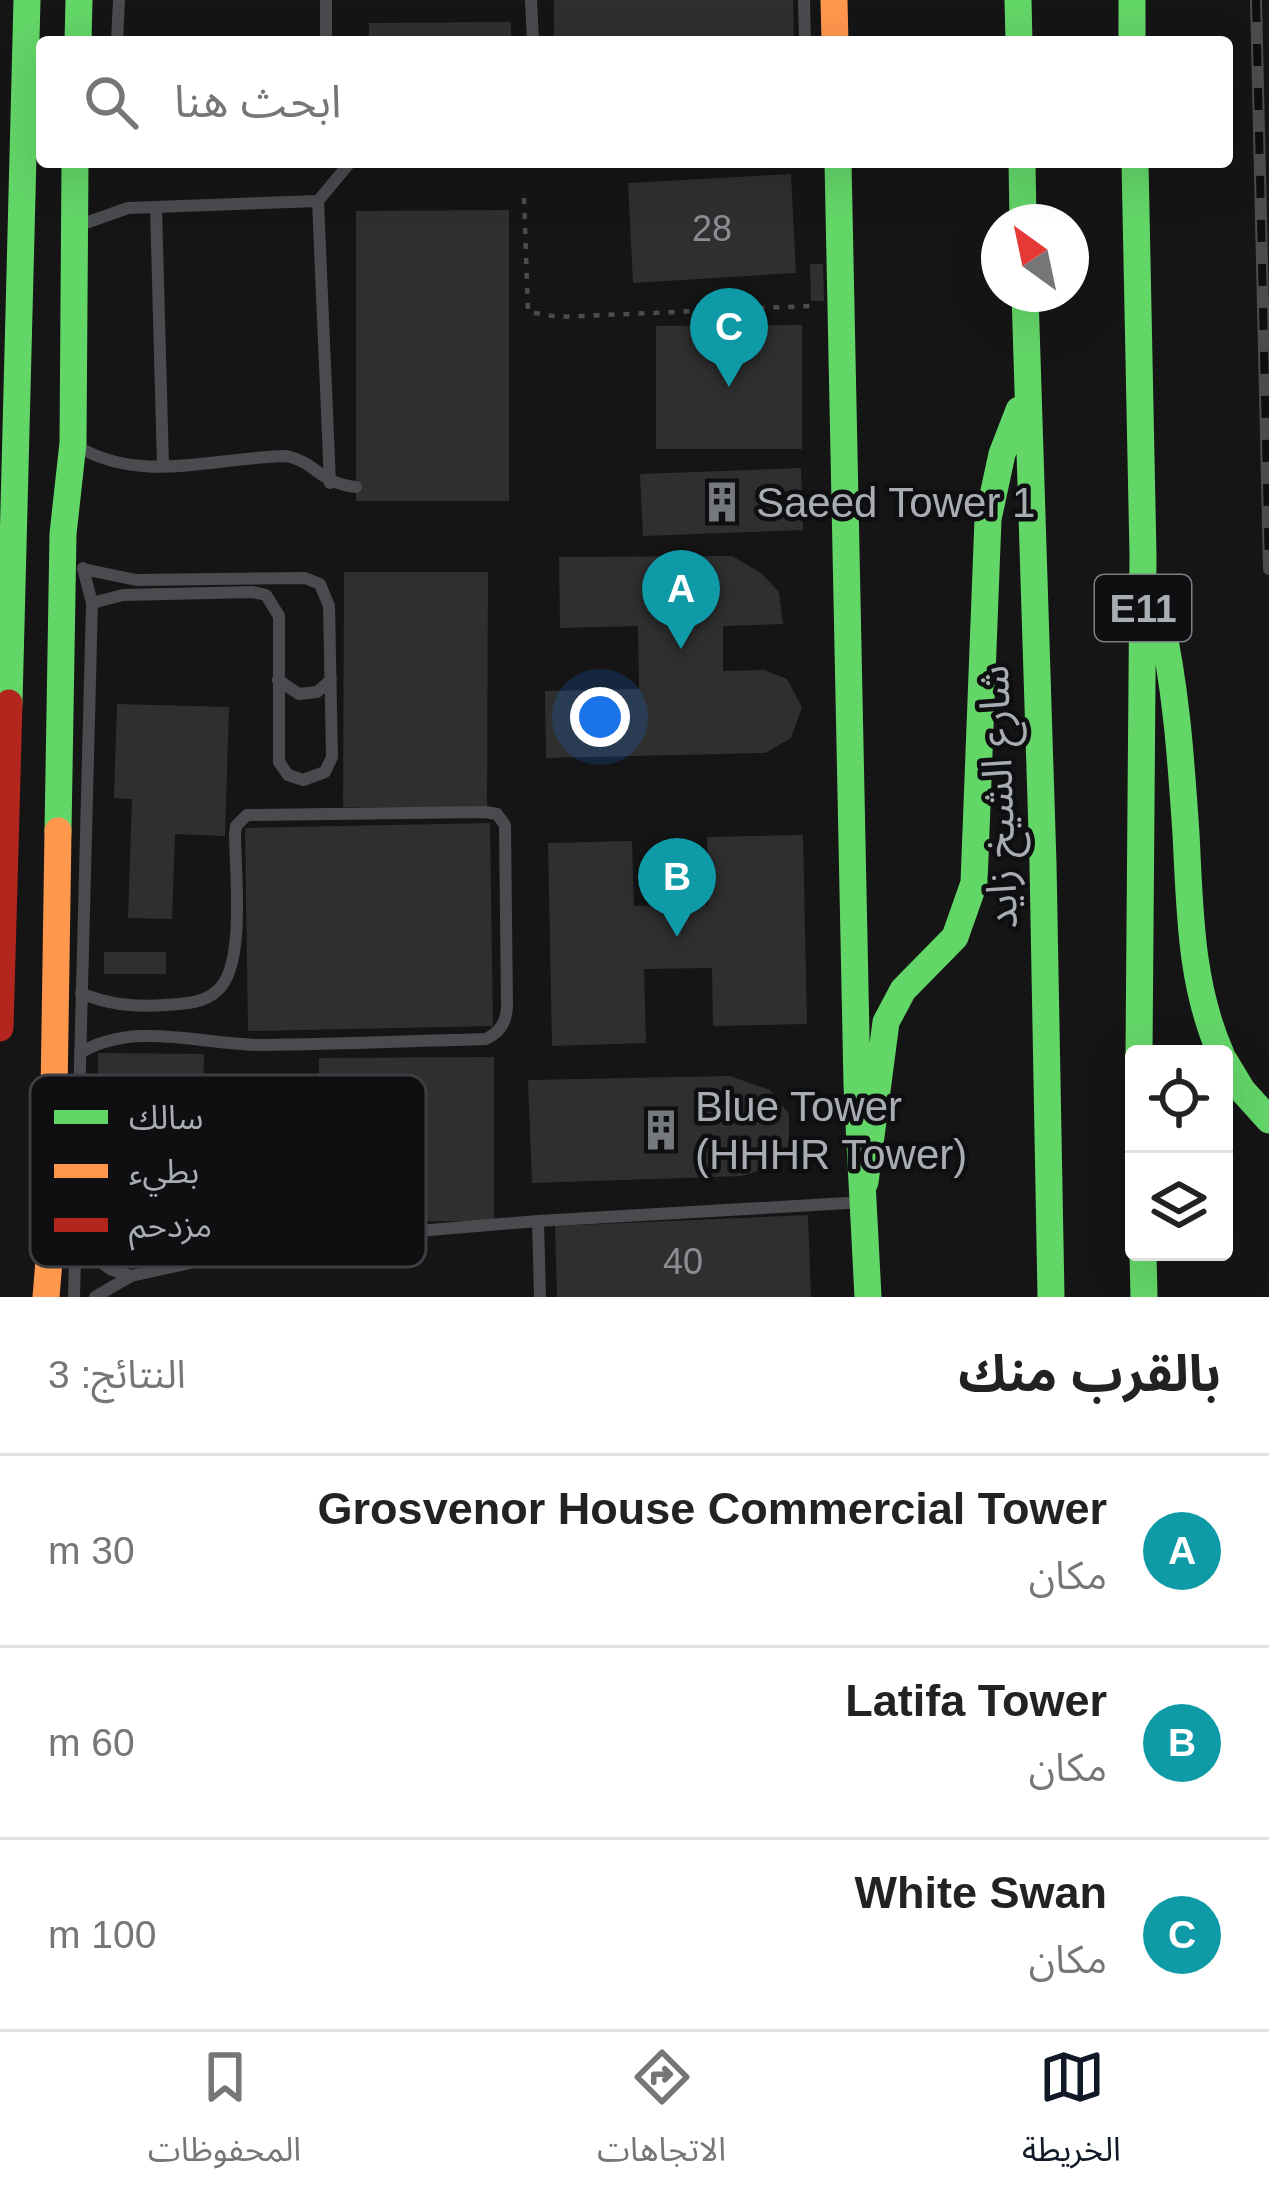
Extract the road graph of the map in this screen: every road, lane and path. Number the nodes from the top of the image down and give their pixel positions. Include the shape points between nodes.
1 (26, 0) edge
2 (79, 0) edge
3 (119, 0) edge
4 (326, 0) edge
5 (531, 0) edge
6 (804, 0) edge
7 (835, 0) edge
8 (1018, 0) edge
9 (1132, 0) edge
10 (77, 36) edge
11 (116, 36) edge
12 (326, 36) edge
13 (533, 36) edge
14 (805, 36) edge
15 (836, 36) edge
16 (1019, 36) edge
17 (1132, 36) edge
18 (75, 168) edge
19 (345, 168) edge
20 (838, 168) edge
21 (1022, 168) edge
22 (1135, 168) edge
23 (524, 198) dead end
24 (318, 201) junction
25 (1023, 204) edge
26 (156, 207) junction
27 (73, 228) junction
28 (810, 306) dead end
29 (1025, 312) edge
30 (1027, 393) junction
31 (73, 443) junction
32 (163, 466) junction
33 (330, 482) junction
34 (356, 487) dead end
35 (63, 534) junction
36 (1143, 556) junction
37 (83, 569) junction
38 (253, 585) junction
39 (92, 603) junction
40 (277, 679) junction
41 (331, 680) junction
42 (3, 788) edge
43 (81, 993) junction
44 (0, 1028) edge
45 (1139, 1045) edge
46 (1217, 1045) edge
47 (80, 1054) junction
48 (1233, 1072) edge
49 (54, 1075) edge
50 (80, 1075) edge
51 (1267, 1117) edge
52 (865, 1192) junction
53 (538, 1221) junction
54 (426, 1232) edge
55 (1143, 1261) edge
56 (48, 1267) edge
57 (75, 1267) edge
58 (107, 1267) edge
59 (172, 1267) edge
60 (131, 1276) junction
61 (46, 1297) edge
62 (74, 1297) edge
63 (95, 1297) edge
64 (541, 1297) edge
65 (868, 1297) edge
66 (1051, 1297) edge
67 (1144, 1297) edge

1 - 42 main road
2 - 10 main road
3 - 11 lane
4 - 12 lane
5 - 13 lane
6 - 14 lane
7 - 15 main road
8 - 16 main road
9 - 17 main road
18 - 27 main road
19 - 24 lane
20 - 52 main road
21 - 25 main road
22 - 36 main road, E11
23 - 28 path via 528,312
24 - 26 lane
24 - 33 lane
26 - 27 lane
26 - 32 lane
27 - 31 main road
29 - 30 main road, شارع الشيخ زايد / E11
30 - 52 main road via 1001,454 988,518 974,883 955,937 903,990 886,1022
30 - 66 main road, شارع الشيخ زايد / E11
31 - 32 lane via 121,466
31 - 35 main road
32 - 33 lane via 287,456
33 - 34 lane
35 - 37 lane
35 - 49 main road
36 - 45 main road, E11
36 - 46 main road via 1175,688 1195,970
37 - 38 lane via 120,579
37 - 39 lane
38 - 39 lane
38 - 40 lane via 277,607
38 - 41 lane via 305,578 325,590
39 - 43 lane
40 - 41 lane via 299,694
40 - 41 lane via 279,762 303,780 330,765
42 - 44 main road
43 - 47 lane
43 - 47 lane via 139,1007 188,1004 218,991 234,963 236,826 247,815 485,812 505,824 507,1007 502,1027 486,1039 261,1045 140,1035
47 - 50 lane
48 - 51 main road
52 - 53 lane
52 - 65 main road
53 - 54 lane
53 - 64 lane
55 - 67 main road
56 - 61 main road
57 - 62 lane
58 - 60 lane
59 - 60 lane
60 - 63 lane

